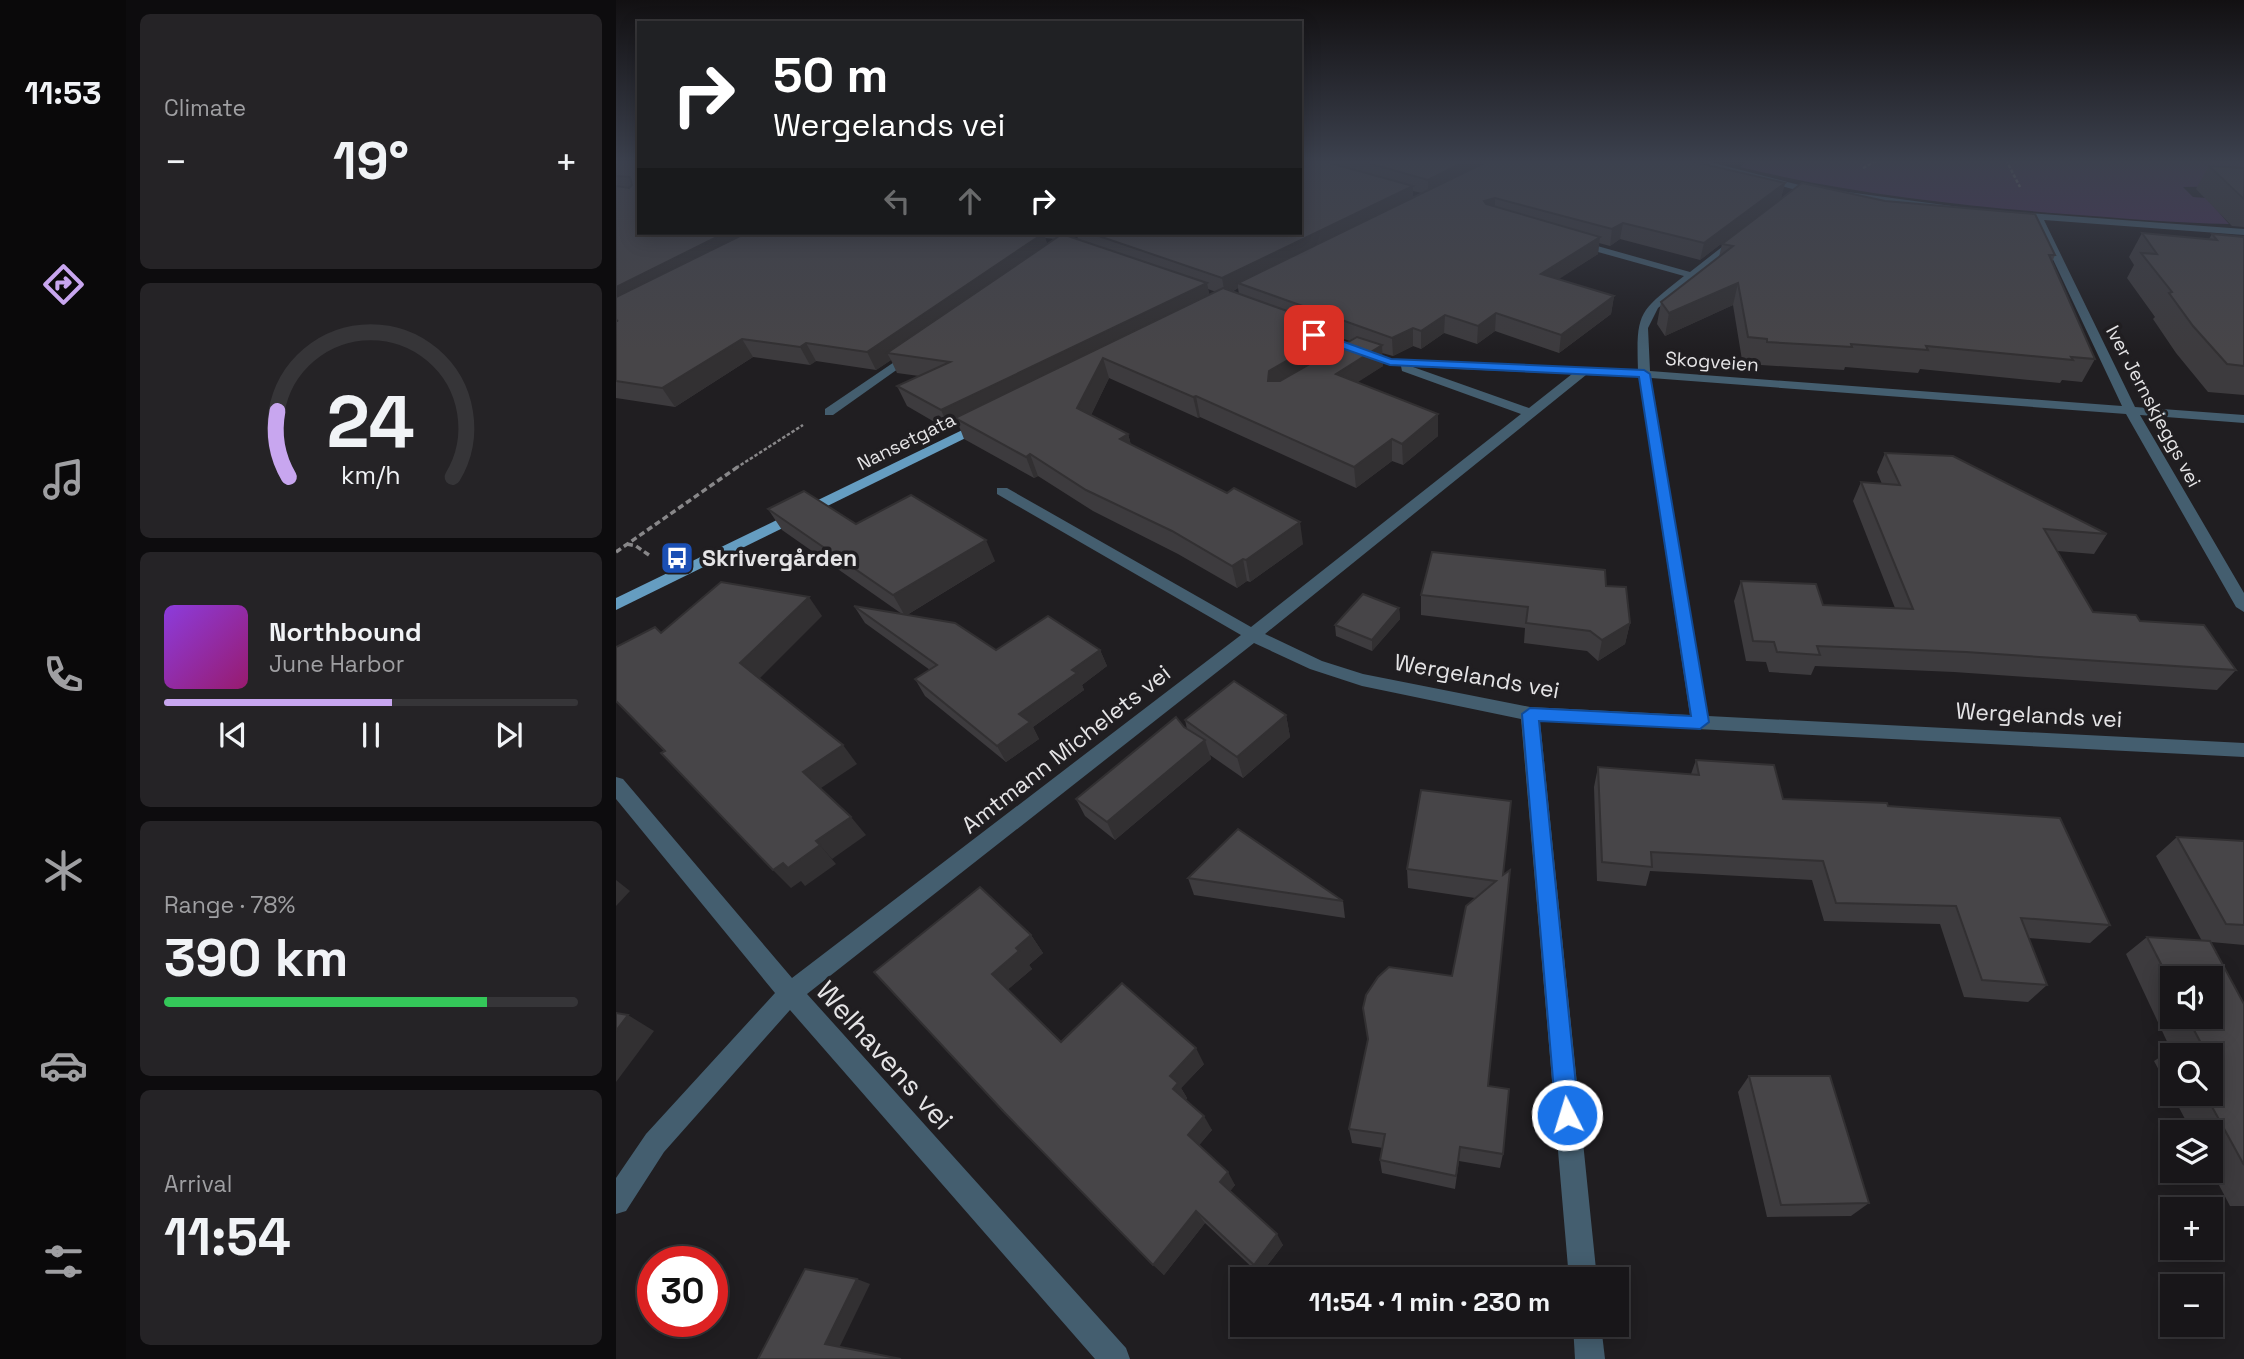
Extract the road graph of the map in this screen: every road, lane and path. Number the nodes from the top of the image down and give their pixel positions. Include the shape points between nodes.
1 (2041, 223) edge
2 (2118, 223) edge
3 (1752, 228) edge
4 (2244, 232) edge
5 (1571, 241) edge
6 (1691, 275) junction
7 (923, 347) edge
8 (1350, 350) edge
9 (1390, 362) junction
10 (1583, 371) junction
11 (1644, 374) junction
12 (2132, 411) junction
13 (829, 412) joint
14 (1530, 413) junction
15 (992, 419) edge
16 (2244, 419) edge
17 (1002, 491) dead end
18 (627, 544) junction
19 (616, 552) edge
20 (658, 562) dead end
21 (616, 605) edge
22 (2244, 607) edge
23 (1251, 634) junction
24 (1530, 714) junction
25 (1700, 722) junction
26 (2244, 750) edge
27 (616, 785) edge
28 (790, 993) junction
29 (616, 1201) edge
30 (1582, 1267) edge
31 (1588, 1337) edge
32 (1115, 1359) edge
33 (1590, 1359) edge

1 - 12 street, Iver Jernskjeggs vei
2 - 4 street
3 - 6 street
5 - 6 street
6 - 11 street via 1645,317 1641,341
7 - 13 street
8 - 9 street, Skogveien
9 - 10 street, Skogveien
9 - 14 street
10 - 11 street, Skogveien
10 - 14 street, Amtmann Michelets vei
11 - 12 street, Skogveien
11 - 25 street
12 - 16 street, Skogveien
12 - 22 street, Iver Jernskjeggs vei
13 - 18 path via 781,437
14 - 23 street, Amtmann Michelets vei
15 - 21 main road, Nansetgata
17 - 23 street, Wergelands vei
18 - 19 path
18 - 20 path
23 - 24 street, Wergelands vei via 1316,665 1363,680
23 - 28 street, Amtmann Michelets vei
24 - 25 street, Wergelands vei
24 - 30 street
25 - 26 street, Wergelands vei
27 - 28 street, Welhavens vei
28 - 29 street, Amtmann Michelets vei via 655,1143
28 - 32 street, Welhavens vei
31 - 33 street

